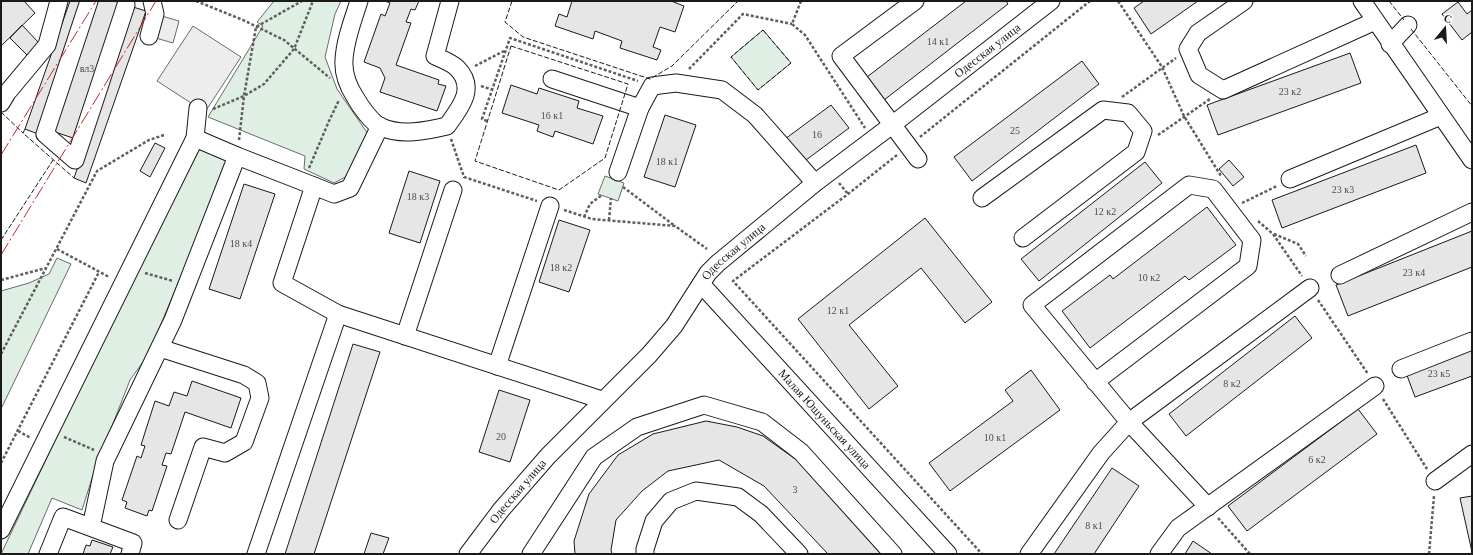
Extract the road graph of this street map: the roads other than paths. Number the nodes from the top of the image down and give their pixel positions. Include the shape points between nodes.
1 (59, 1) edge
2 (89, 1) edge
3 (152, 1) edge
4 (359, 1) edge
5 (450, 1) edge
6 (915, 1) edge
7 (1244, 1) edge
8 (1362, 1) edge
9 (1042, 4) edge
10 (126, 5) dead end
11 (1375, 22) junction
12 (1408, 25) dead end
13 (149, 36) dead end
14 (1390, 44) junction
15 (552, 80) dead end
16 (1, 103) edge
17 (198, 108) road end
18 (640, 108) junction
19 (1441, 116) junction
20 (892, 125) junction
21 (380, 126) junction
22 (195, 138) junction
23 (913, 152) road end
24 (237, 156) junction
25 (1471, 156) edge
26 (620, 179) road end
27 (1290, 180) road end
28 (815, 183) junction
29 (309, 184) junction
30 (453, 190) dead end
31 (982, 198) dead end
32 (550, 206) dead end
33 (1472, 212) edge
34 (1023, 238) dead end
35 (1340, 275) dead end
36 (701, 284) junction
37 (1310, 288) road end
38 (338, 314) junction
39 (405, 336) junction
40 (1472, 341) edge
41 (160, 348) junction
42 (496, 366) junction
43 (1401, 369) dead end
44 (1095, 382) junction
45 (1375, 386) road end
46 (602, 400) junction
47 (1129, 422) junction
48 (1472, 454) edge
49 (1435, 481) road end
50 (1208, 507) junction
51 (178, 520) dead end
52 (91, 527) junction
53 (1, 530) edge
54 (48, 554) edge
55 (130, 554) edge
56 (256, 554) edge
57 (468, 554) edge
58 (531, 554) edge
59 (645, 554) edge
60 (799, 554) edge
61 (893, 554) edge
62 (948, 554) edge
63 (1029, 554) edge
64 (1160, 554) edge

1 - 16 street via 47,45
2 - 10 street via 45,134 75,160
3 - 13 street via 155,14
4 - 21 street via 347,38 344,61 347,84 361,107
5 - 21 street via 435,56 457,68 467,82 466,97 447,126 400,133
6 - 20 street via 841,56
7 - 11 street via 1198,33 1188,49 1199,75 1223,90
8 - 11 street
9 - 20 street, Одесская улица
11 - 14 street
12 - 14 street
14 - 19 street
15 - 18 street
17 - 22 street
18 - 26 street
18 - 28 street via 652,86 676,82 722,90 755,115
19 - 25 street
19 - 27 street
20 - 23 street
20 - 28 street, Одесская улица
21 - 29 street via 350,188 334,194
22 - 24 street
22 - 53 street
24 - 29 street
24 - 41 street
28 - 36 street, Одесская улица via 718,263
29 - 38 street via 282,283
30 - 39 street
31 - 34 street via 1103,110 1128,113 1142,131 1136,152
32 - 42 street
33 - 35 street
36 - 46 street, Одесская улица via 674,326
36 - 62 street, Малая Юшуньская улица
37 - 47 street
38 - 39 street
38 - 56 street
39 - 42 street
40 - 43 street
41 - 51 street via 244,375 257,383 260,398 244,442 225,453 203,447
41 - 52 street via 107,456
42 - 46 street
44 - 44 street via 1248,266 1252,240 1213,189 1189,185 1032,305
44 - 47 street
45 - 50 street
46 - 57 street, Одесская улица via 501,510
47 - 50 street
47 - 63 street via 1101,453
48 - 49 street
50 - 64 street via 1178,528
52 - 54 street via 63,517
52 - 55 street via 133,544
58 - 61 street via 594,457 636,427 704,405 762,422 801,452
59 - 60 street via 654,521 671,501 696,491 738,497 761,514

